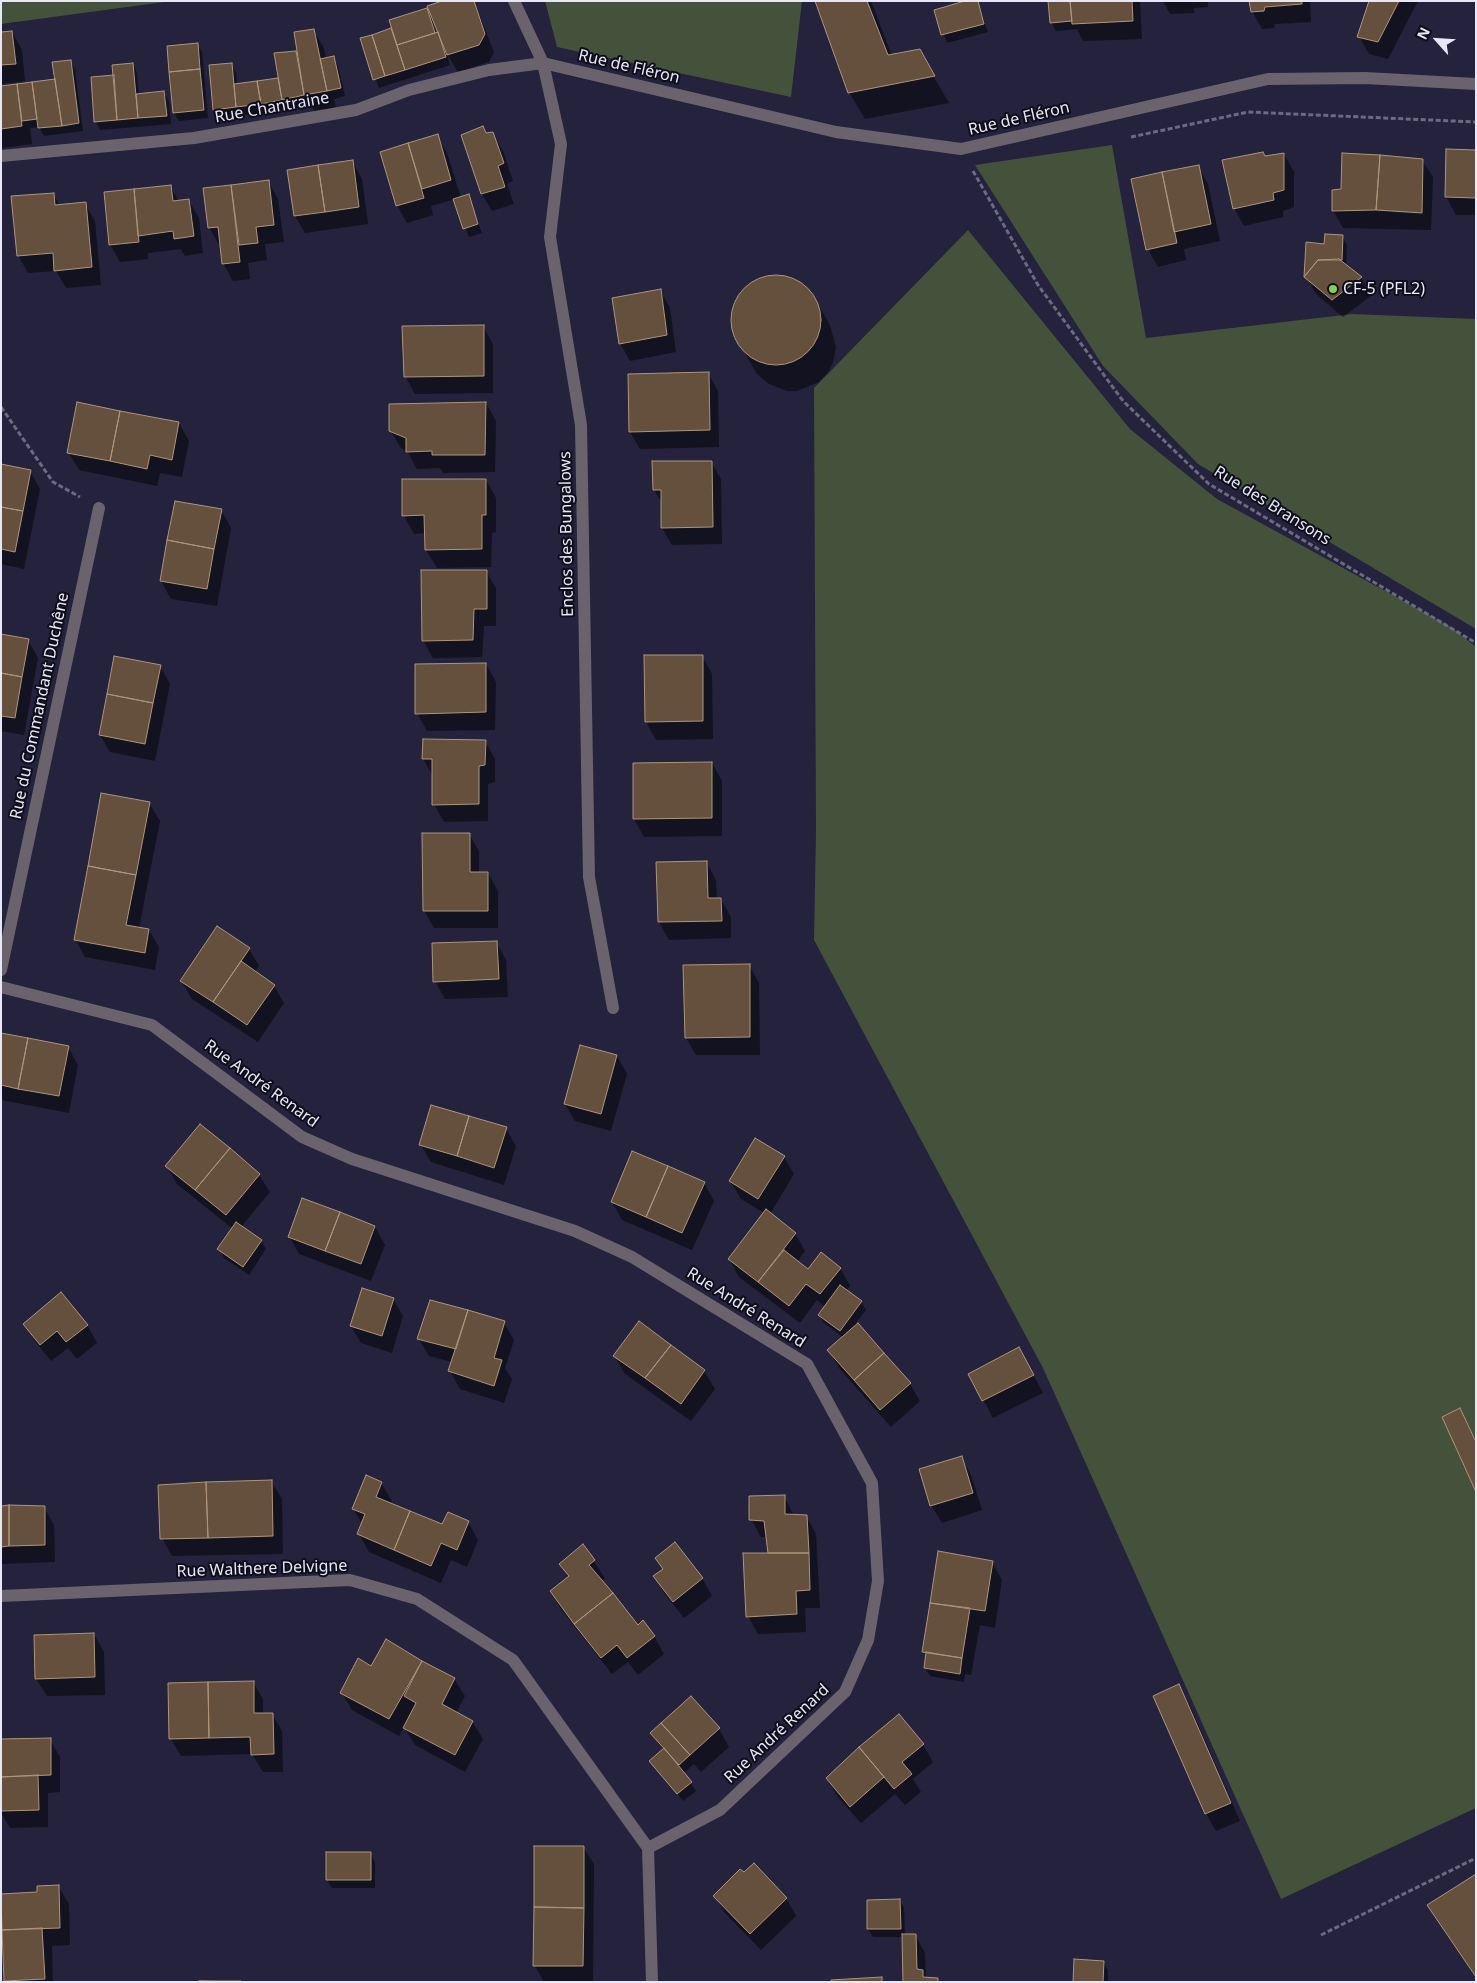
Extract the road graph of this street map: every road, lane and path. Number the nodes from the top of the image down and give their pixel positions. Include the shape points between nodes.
1 (514, 1) edge
2 (543, 63) junction
3 (1476, 84) edge
4 (1476, 122) edge
5 (1124, 139) dead end
6 (961, 149) junction
7 (1, 156) edge
8 (1, 407) edge
9 (99, 508) joint
10 (1476, 644) edge
11 (1, 970) edge
12 (1, 987) edge
13 (613, 1008) dead end
14 (1, 1596) edge
15 (648, 1848) junction
16 (1476, 1858) edge
17 (1321, 1935) dead end
18 (652, 1982) edge

1 - 2 street, Enclos des Bungalows
2 - 6 street, Rue de Fléron via 836,132
2 - 7 street, Rue Chantraine via 489,70 409,90 356,110 194,138
2 - 13 street, Enclos des Bungalows via 561,144 550,237 581,425 589,877
3 - 6 street, Rue de Fléron via 1365,78 1268,79
4 - 5 path via 1248,112
6 - 10 path, Rue des Bransons via 1038,285 1123,401 1209,484
8 - 9 path via 53,482
9 - 11 street, Rue du Commandant Duchêne
12 - 15 street, Rue André Renard via 152,1025 302,1137 352,1159 584,1235 632,1257 807,1364 872,1483 878,1581 868,1640 845,1692 838,1699 720,1810
14 - 15 street, Rue Walthere Delvigne via 350,1580 418,1600 513,1660
15 - 18 street
16 - 17 path

